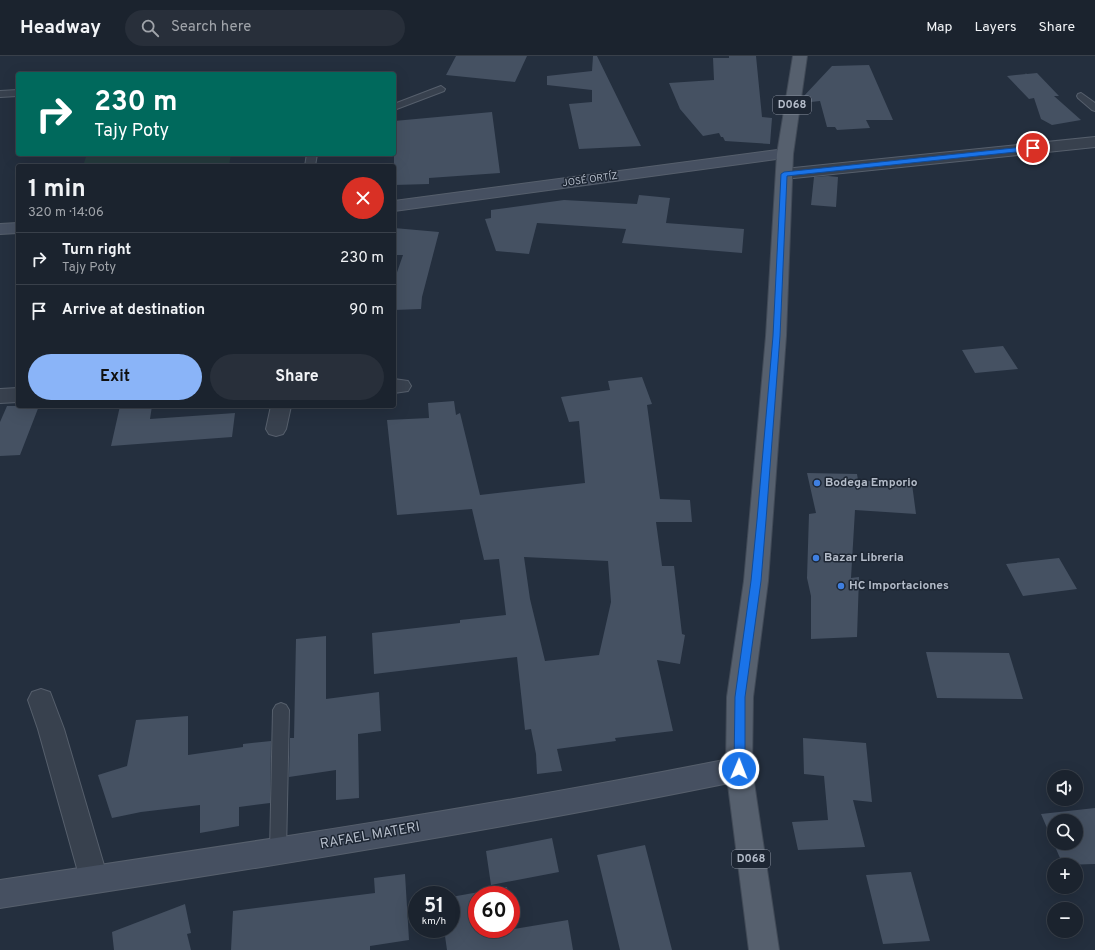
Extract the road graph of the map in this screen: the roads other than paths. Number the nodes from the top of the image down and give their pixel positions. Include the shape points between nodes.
1 (800, 56) edge
2 (441, 89) dead end
3 (16, 93) edge
4 (0, 94) edge
5 (1081, 96) dead end
6 (396, 106) edge
7 (1095, 108) edge
8 (1095, 142) edge
9 (785, 164) junction
10 (396, 206) edge
11 (16, 228) edge
12 (0, 229) edge
13 (16, 395) edge
14 (0, 396) edge
15 (281, 408) edge
16 (276, 429) dead end
17 (41, 700) dead end
18 (281, 710) dead end
19 (739, 769) junction
20 (278, 852) junction
21 (94, 879) junction
22 (0, 894) edge
23 (764, 950) edge

1 - 9 main road, D068
2 - 6 lane
3 - 4 lane
5 - 7 lane
8 - 9 street
9 - 10 main road, JOSÉ ORTÍZ
9 - 19 main road, D068 via 776,336 757,566 740,697
11 - 12 main road
13 - 14 street
15 - 16 street
17 - 21 street
18 - 20 lane
19 - 20 main road, RAFAEL MATERI via 645,788
19 - 23 main road, D068
20 - 21 main road, RAFAEL MATERI
21 - 22 main road, RAFAEL MATERI

